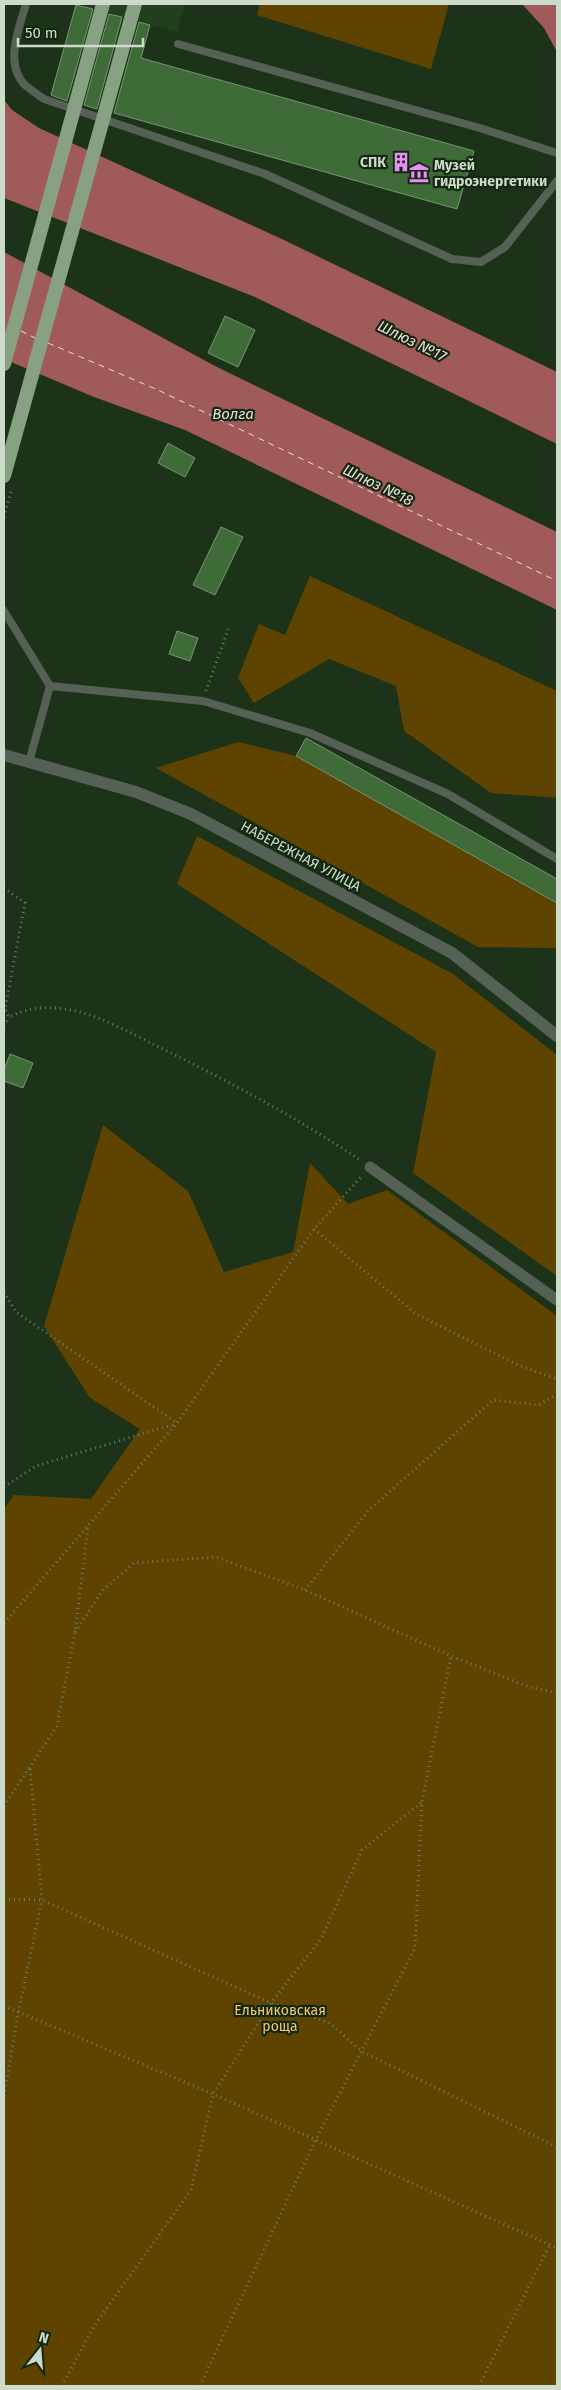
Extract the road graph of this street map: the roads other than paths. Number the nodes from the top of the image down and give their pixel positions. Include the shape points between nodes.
1 (26, 4) edge
2 (103, 4) edge
3 (135, 4) edge
4 (178, 44) dead end
5 (557, 153) edge
6 (557, 181) edge
7 (4, 364) edge
8 (4, 476) edge
9 (4, 611) edge
10 (50, 686) junction
11 (4, 755) edge
12 (30, 762) junction
13 (557, 859) edge
14 (557, 1036) edge
15 (370, 1167) road end
16 (557, 1300) edge

1 - 6 lane via 15,41 15,66 24,84 44,99 264,174 452,259 481,262 505,248
2 - 7 highway, bridge
3 - 8 highway, bridge
4 - 5 lane via 480,128
9 - 10 lane
10 - 12 lane
10 - 13 lane via 202,701 310,733 440,790
11 - 12 street, НАБЕРЕЖНАЯ УЛИЦА
12 - 14 street, НАБЕРЕЖНАЯ УЛИЦА via 136,792 191,814 452,953
15 - 16 street

